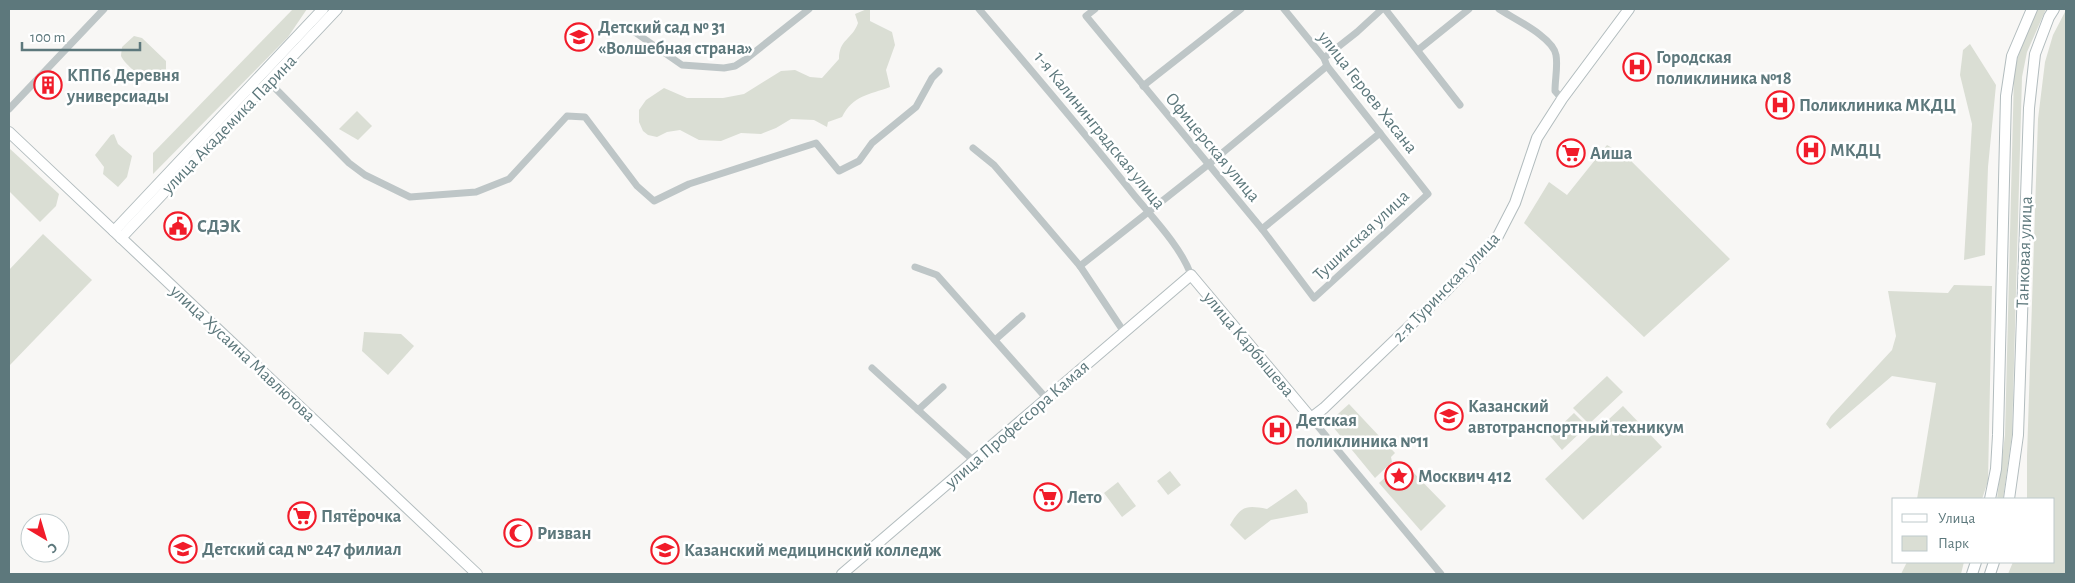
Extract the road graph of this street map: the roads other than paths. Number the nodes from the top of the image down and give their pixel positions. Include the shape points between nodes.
1 (104, 9) edge
2 (323, 9) edge
3 (337, 9) edge
4 (809, 9) edge
5 (978, 9) edge
6 (1095, 9) edge
7 (1241, 9) edge
8 (1284, 9) edge
9 (1384, 9) edge
10 (1469, 9) edge
11 (1499, 9) edge
12 (1629, 9) edge
13 (2032, 9) edge
14 (2054, 9) edge
15 (636, 33) dead end
16 (1418, 50) junction
17 (1324, 58) junction
18 (1326, 66) junction
19 (939, 71) dead end
20 (261, 74) junction
21 (269, 82) junction
22 (1143, 86) junction
23 (1562, 98) junction
24 (1460, 105) dead end
25 (9, 109) edge
26 (9, 132) edge
27 (1380, 132) junction
28 (973, 148) dead end
29 (1209, 164) junction
30 (1428, 194) joint
31 (1148, 212) junction
32 (1262, 229) junction
33 (117, 235) junction
34 (1080, 266) junction
35 (915, 267) dead end
36 (1191, 275) junction
37 (1314, 298) joint
38 (1022, 316) dead end
39 (1124, 332) junction
40 (994, 340) junction
41 (872, 368) dead end
42 (943, 387) dead end
43 (1047, 398) junction
44 (918, 410) junction
45 (1311, 418) junction
46 (974, 461) junction
47 (1990, 498) edge
48 (2009, 498) edge
49 (477, 574) edge
50 (842, 574) edge
51 (1441, 574) edge

1 - 25 street
2 - 20 street, улица Академика Парина
3 - 21 street, улица Академика Парина
4 - 15 street via 746,60 724,68 682,65
5 - 31 street, 1-я Калининградская улица
6 - 22 street, Офицерская улица via 1086,16
7 - 22 street
8 - 17 street, улица Героев Хасана
9 - 16 street
9 - 17 street
10 - 16 street
11 - 23 street via 1546,39 1554,48 1555,91
12 - 23 street, 2-я Туринская улица
13 - 47 street, Танковая улица via 2012,56 2006,96 1998,435
14 - 48 street, Танковая улица via 2035,54 2028,108 2018,435
16 - 24 street
17 - 18 street, улица Героев Хасана
18 - 27 street, улица Героев Хасана
18 - 29 street
19 - 21 street via 916,107 872,143 859,161 848,168 839,171 816,143 689,184 654,201 637,186 586,117 566,116 509,179 476,192 410,196 365,175 349,163
20 - 21 street
20 - 33 street, улица Академика Парина
21 - 33 street, улица Академика Парина
22 - 29 street, Офицерская улица
23 - 45 street, 2-я Туринская улица via 1537,138 1515,203 1498,236 1436,300
26 - 33 street, улица Хусаина Мавлютова
27 - 30 street, улица Героев Хасана
27 - 32 street
28 - 34 street via 994,165
29 - 31 street
29 - 32 street, Офицерская улица
30 - 37 street, Тушинская улица
31 - 34 street
31 - 36 street, 1-я Калининградская улица via 1188,264
32 - 37 street, Офицерская улица
33 - 49 street, улица Хусаина Мавлютова
34 - 39 street
35 - 40 street via 937,275
36 - 39 street, улица Профессора Камая
36 - 45 street, улица Карбышева
38 - 40 street
39 - 43 street, улица Профессора Камая
40 - 43 street
41 - 44 street
42 - 44 street
43 - 46 street, улица Профессора Камая
44 - 46 street
45 - 51 street, улица Карбышева
46 - 50 street, улица Профессора Камая

